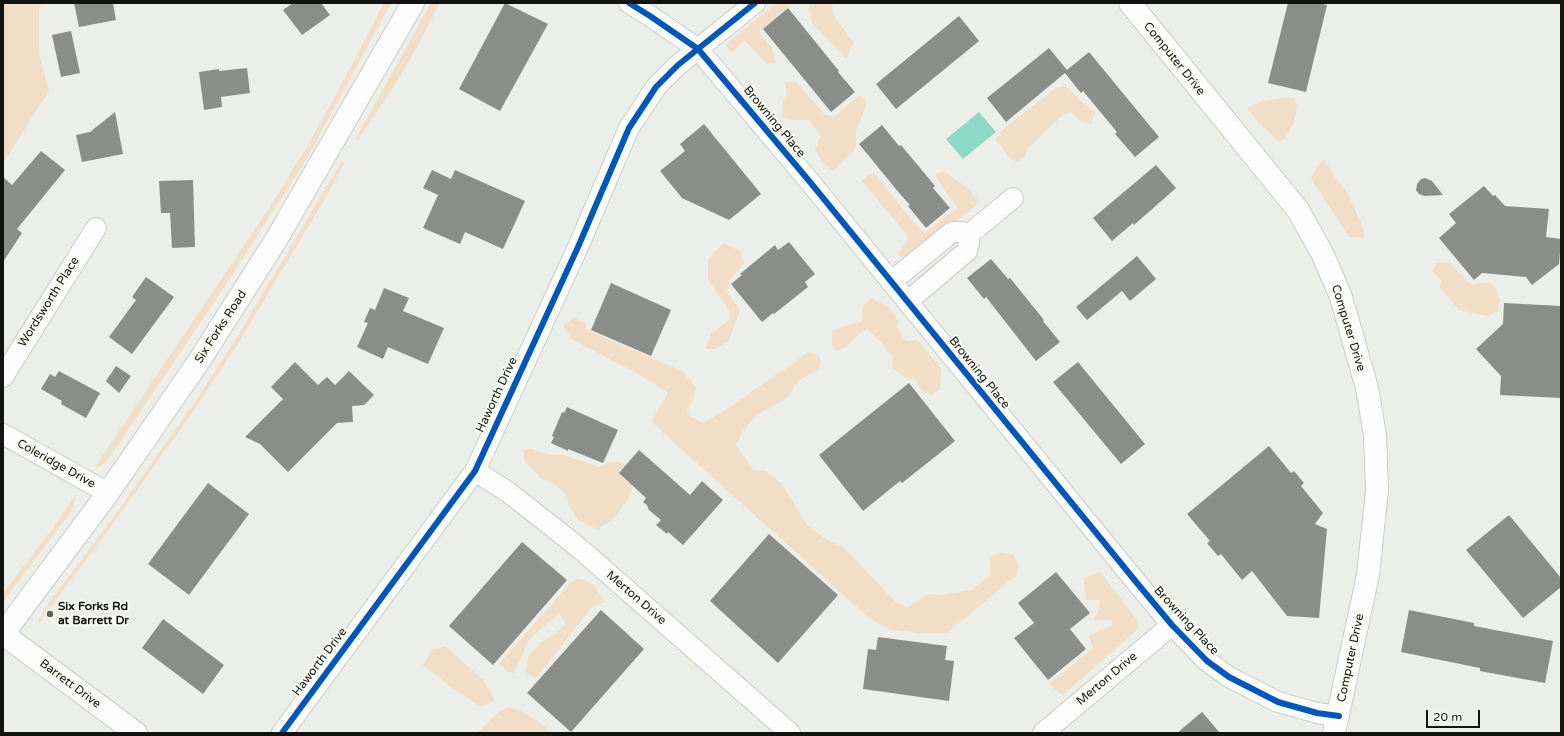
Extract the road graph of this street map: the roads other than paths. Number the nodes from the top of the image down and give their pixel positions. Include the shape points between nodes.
1 (413, 3) edge
2 (629, 3) edge
3 (755, 3) edge
4 (1130, 3) edge
5 (698, 49) junction
6 (1013, 198) dead end
7 (96, 228) dead end
8 (967, 236) junction
9 (891, 282) junction
10 (907, 302) junction
11 (3, 377) edge
12 (3, 434) edge
13 (475, 470) junction
14 (108, 493) junction
15 (1172, 625) junction
16 (3, 634) edge
17 (1336, 725) edge
18 (136, 733) edge
19 (282, 733) edge
20 (790, 733) edge
21 (1043, 733) edge

1 - 14 street, Six Forks Road via 276,240 199,361
2 - 5 street, Browning Place
3 - 5 street, Haworth Drive
4 - 17 street, Computer Drive via 1298,210 1323,255 1341,297 1367,388 1375,435 1377,491 1368,575
5 - 9 street, Browning Place
5 - 13 street, Haworth Drive via 656,87 629,128 578,247
6 - 8 street
7 - 11 street, Wordsworth Place
8 - 9 street via 962,232 952,232
8 - 10 street via 967,250
9 - 10 street, Browning Place
10 - 15 street, Browning Place
12 - 14 street, Coleridge Drive
13 - 19 street, Haworth Drive
13 - 20 street, Merton Drive via 508,492 578,547
14 - 16 street, Six Forks Road
15 - 17 street, Browning Place via 1207,662 1229,678 1278,702 1317,713
15 - 21 street, Merton Drive
16 - 18 street, Barrett Drive

